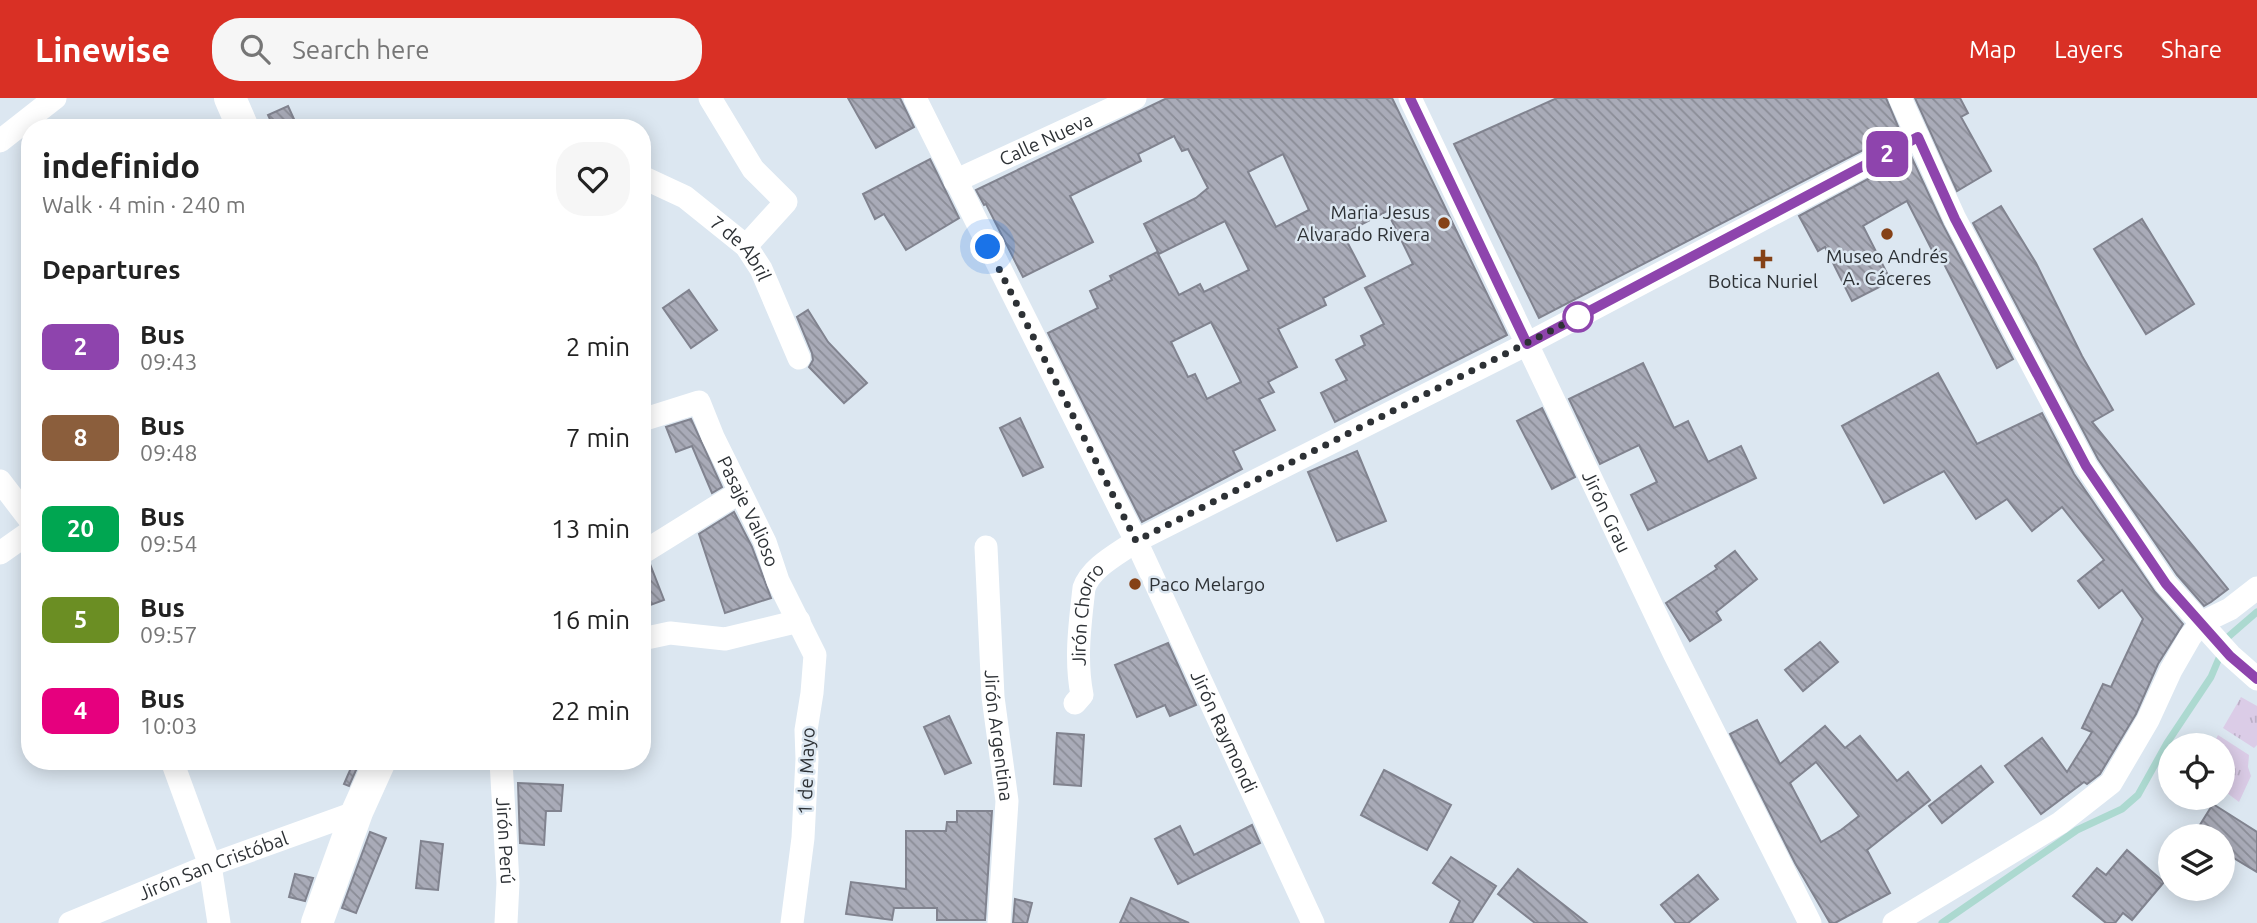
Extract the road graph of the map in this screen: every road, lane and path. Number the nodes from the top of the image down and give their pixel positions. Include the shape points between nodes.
1 (55, 98) edge
2 (230, 98) edge
3 (710, 98) edge
4 (915, 98) edge
5 (1135, 98) edge
6 (1410, 98) edge
7 (1900, 98) edge
8 (28, 119) edge
9 (239, 119) edge
10 (21, 125) edge
11 (1918, 137) junction
12 (0, 141) edge
13 (651, 181) edge
14 (955, 181) junction
15 (746, 246) junction
16 (1527, 344) junction
17 (799, 358) dead end
18 (651, 417) edge
19 (0, 481) edge
20 (740, 492) junction
21 (21, 508) edge
22 (21, 538) edge
23 (1136, 541) junction
24 (651, 547) edge
25 (986, 547) dead end
26 (0, 553) edge
27 (2257, 589) edge
28 (799, 621) junction
29 (2203, 625) junction
30 (651, 637) edge
31 (2257, 679) edge
32 (1075, 704) dead end
33 (175, 770) edge
34 (376, 770) edge
35 (502, 770) edge
36 (357, 813) junction
37 (210, 865) junction
38 (70, 923) edge
39 (219, 923) edge
40 (317, 923) edge
41 (506, 923) edge
42 (792, 923) edge
43 (999, 923) edge
44 (1313, 923) edge
45 (1810, 923) edge
46 (1894, 923) edge

1 - 8 street
2 - 9 street
3 - 15 street via 753,169 786,202
4 - 14 street, Jirón Raymondi
5 - 14 street, Calle Nueva
6 - 16 street, Jirón Grau
7 - 11 street
10 - 12 street
11 - 16 street, Jirón Chorro
11 - 29 street via 1955,219 2086,466 2166,584
13 - 15 street, 7 de Abril via 685,197
14 - 23 street, Jirón Raymondi
15 - 17 street, 7 de Abril via 761,269
16 - 23 street, Jirón Chorro
16 - 45 street, Jirón Grau via 1674,653
18 - 20 street, Pasaje Valioso via 699,402
19 - 21 street
20 - 24 street
20 - 28 street, Pasaje Valioso
22 - 26 street
23 - 32 street, Jirón Chorro via 1087,580 1077,650 1082,695
23 - 44 street, Jirón Raymondi
25 - 43 street, Jirón Argentina via 993,698 1007,801
27 - 29 street
28 - 30 street via 725,639 670,633
28 - 42 street, 1 de Mayo via 814,654 803,838
29 - 31 street
29 - 46 street via 2177,659 2111,783 2060,823
33 - 37 street
34 - 36 street
35 - 41 street, Jirón Perú
36 - 37 street, Jirón San Cristóbal
36 - 40 street
37 - 38 street, Jirón San Cristóbal
37 - 39 street

